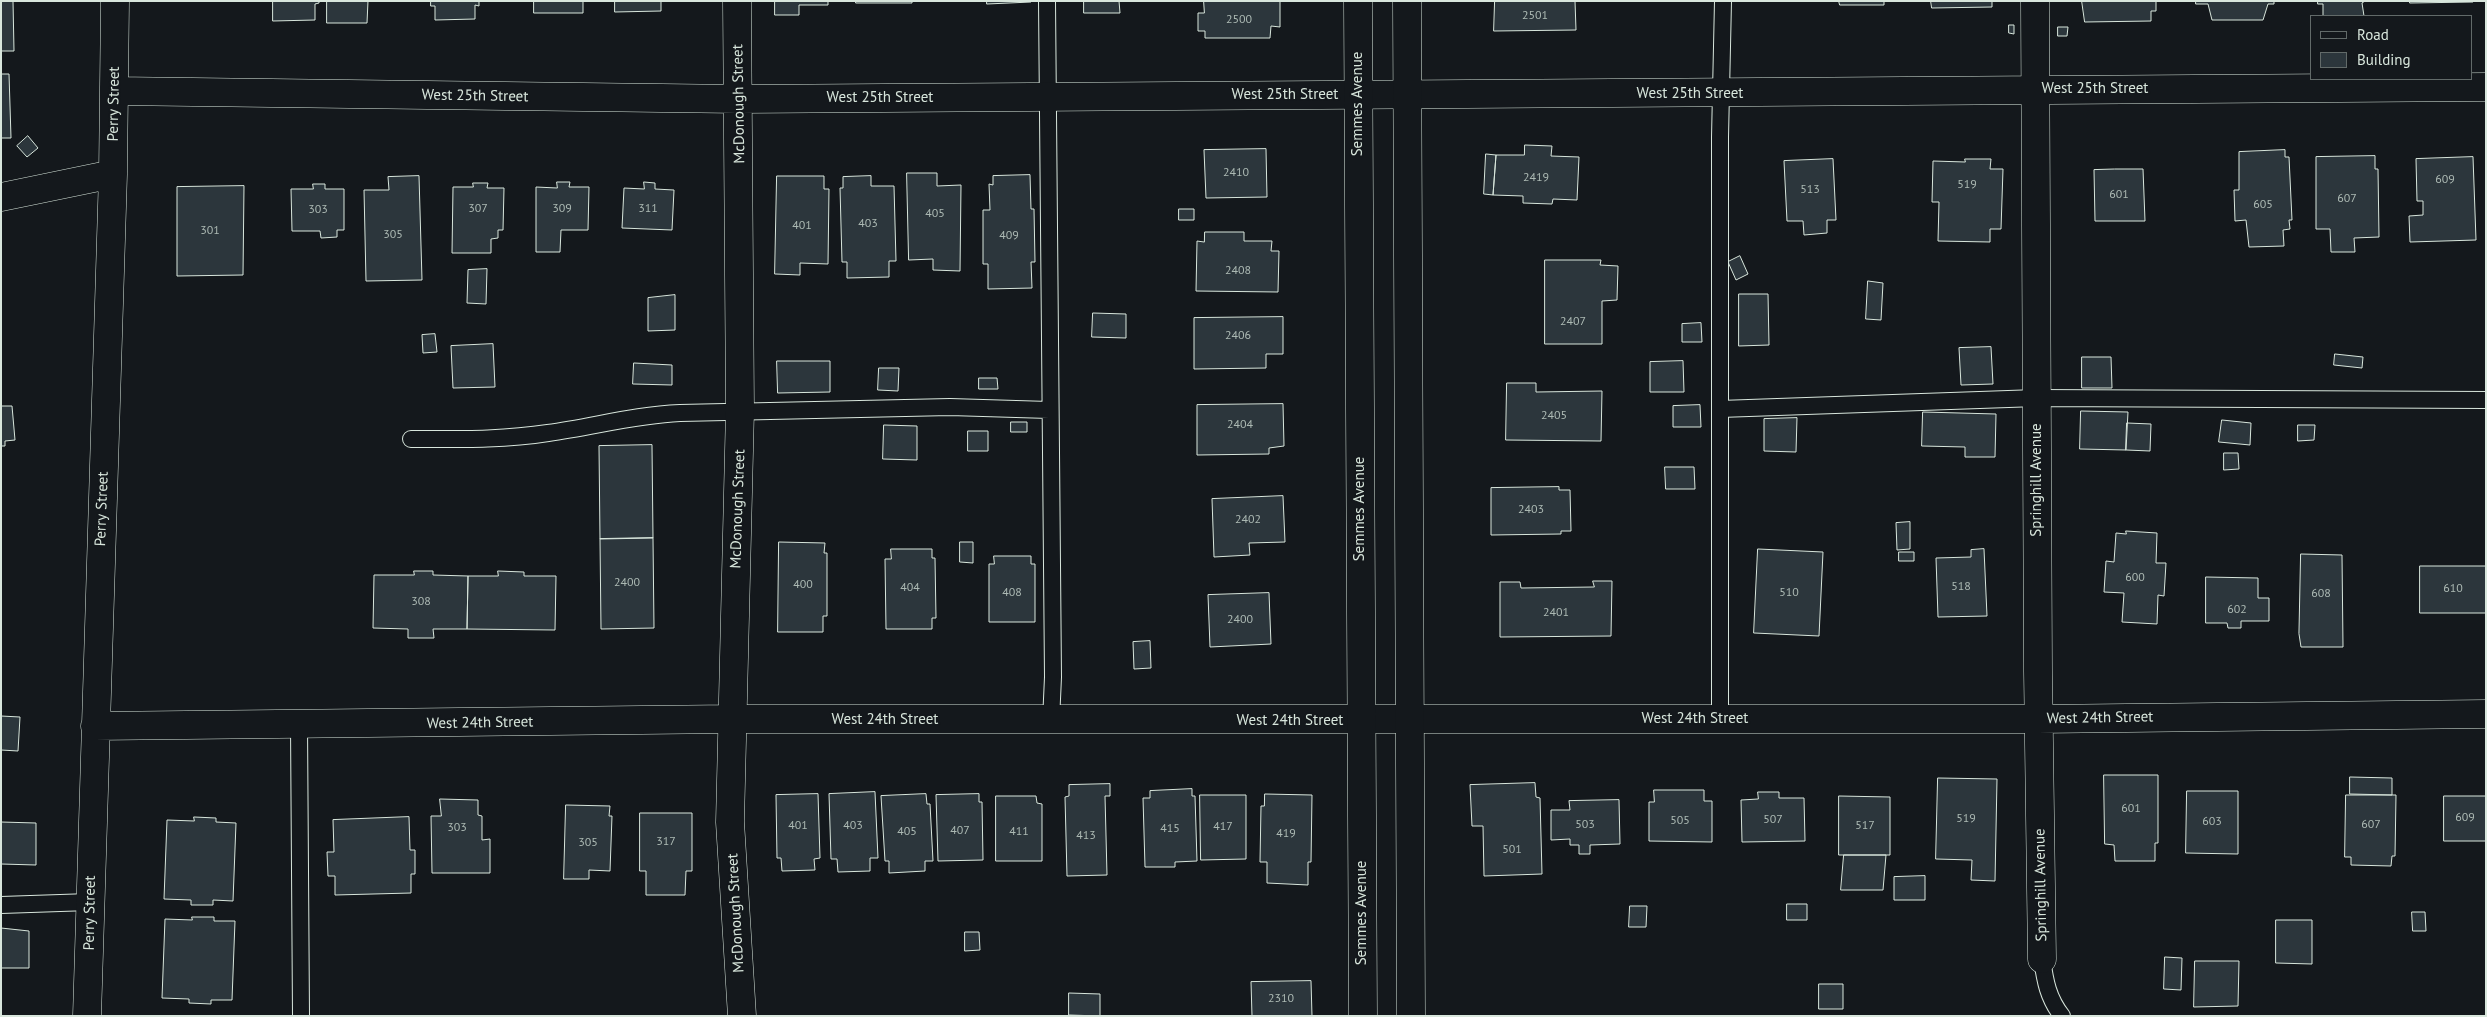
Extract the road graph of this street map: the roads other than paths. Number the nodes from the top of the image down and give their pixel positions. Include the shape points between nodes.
1 (115, 1) edge
2 (737, 1) edge
3 (1047, 1) edge
4 (1358, 1) edge
5 (1407, 1) edge
6 (1723, 1) edge
7 (2035, 1) edge
8 (2486, 87) edge
9 (2036, 89) junction
10 (114, 91) junction
11 (1721, 94) junction
12 (1358, 95) junction
13 (1407, 96) junction
14 (1048, 97) junction
15 (739, 99) junction
16 (113, 174) junction
17 (1, 197) edge
18 (2037, 398) junction
19 (2486, 400) edge
20 (1720, 409) junction
21 (740, 410) junction
22 (1049, 410) junction
23 (411, 439) dead end
24 (2486, 714) edge
25 (732, 719) junction
26 (1410, 719) junction
27 (1720, 719) junction
28 (2038, 719) junction
29 (1051, 721) junction
30 (1361, 721) junction
31 (299, 725) junction
32 (94, 726) junction
33 (90, 902) junction
34 (1, 905) edge
35 (2042, 959) joint
36 (88, 1016) edge
37 (301, 1016) edge
38 (742, 1016) edge
39 (1363, 1016) edge
40 (1411, 1016) edge
41 (2062, 1016) edge

1 - 10 street, Perry Street
2 - 15 street, McDonough Street
3 - 14 lane
4 - 12 street, Semmes Avenue
5 - 13 street
6 - 11 lane
7 - 9 street, Springhill Avenue
8 - 9 street, West 25th Street
9 - 11 street, West 25th Street
9 - 18 street, Springhill Avenue
10 - 15 street, West 25th Street
10 - 16 street, Perry Street
11 - 13 street, West 25th Street
11 - 20 lane
12 - 13 street, West 25th Street
12 - 14 street, West 25th Street
12 - 30 street, Semmes Avenue
13 - 26 street
14 - 15 street, West 25th Street
14 - 22 lane
15 - 21 street, McDonough Street
16 - 17 street
16 - 32 street, Perry Street
18 - 19 lane
18 - 20 lane
18 - 28 street, Springhill Avenue
20 - 27 lane
21 - 22 lane via 950,407
21 - 23 lane via 646,414 580,428 486,439
21 - 25 street, McDonough Street
22 - 29 lane
24 - 28 street, West 24th Street
25 - 29 street, West 24th Street
25 - 31 street, West 24th Street
25 - 38 street, McDonough Street via 730,822
26 - 27 street, West 24th Street
26 - 30 street, West 24th Street
26 - 40 street
27 - 28 street, West 24th Street
28 - 35 street, Springhill Avenue
29 - 30 street, West 24th Street
30 - 39 street, Semmes Avenue
31 - 32 street, West 24th Street
31 - 37 lane
32 - 33 street, Perry Street
33 - 34 lane
33 - 36 street, Perry Street
35 - 41 lane via 2046,987

